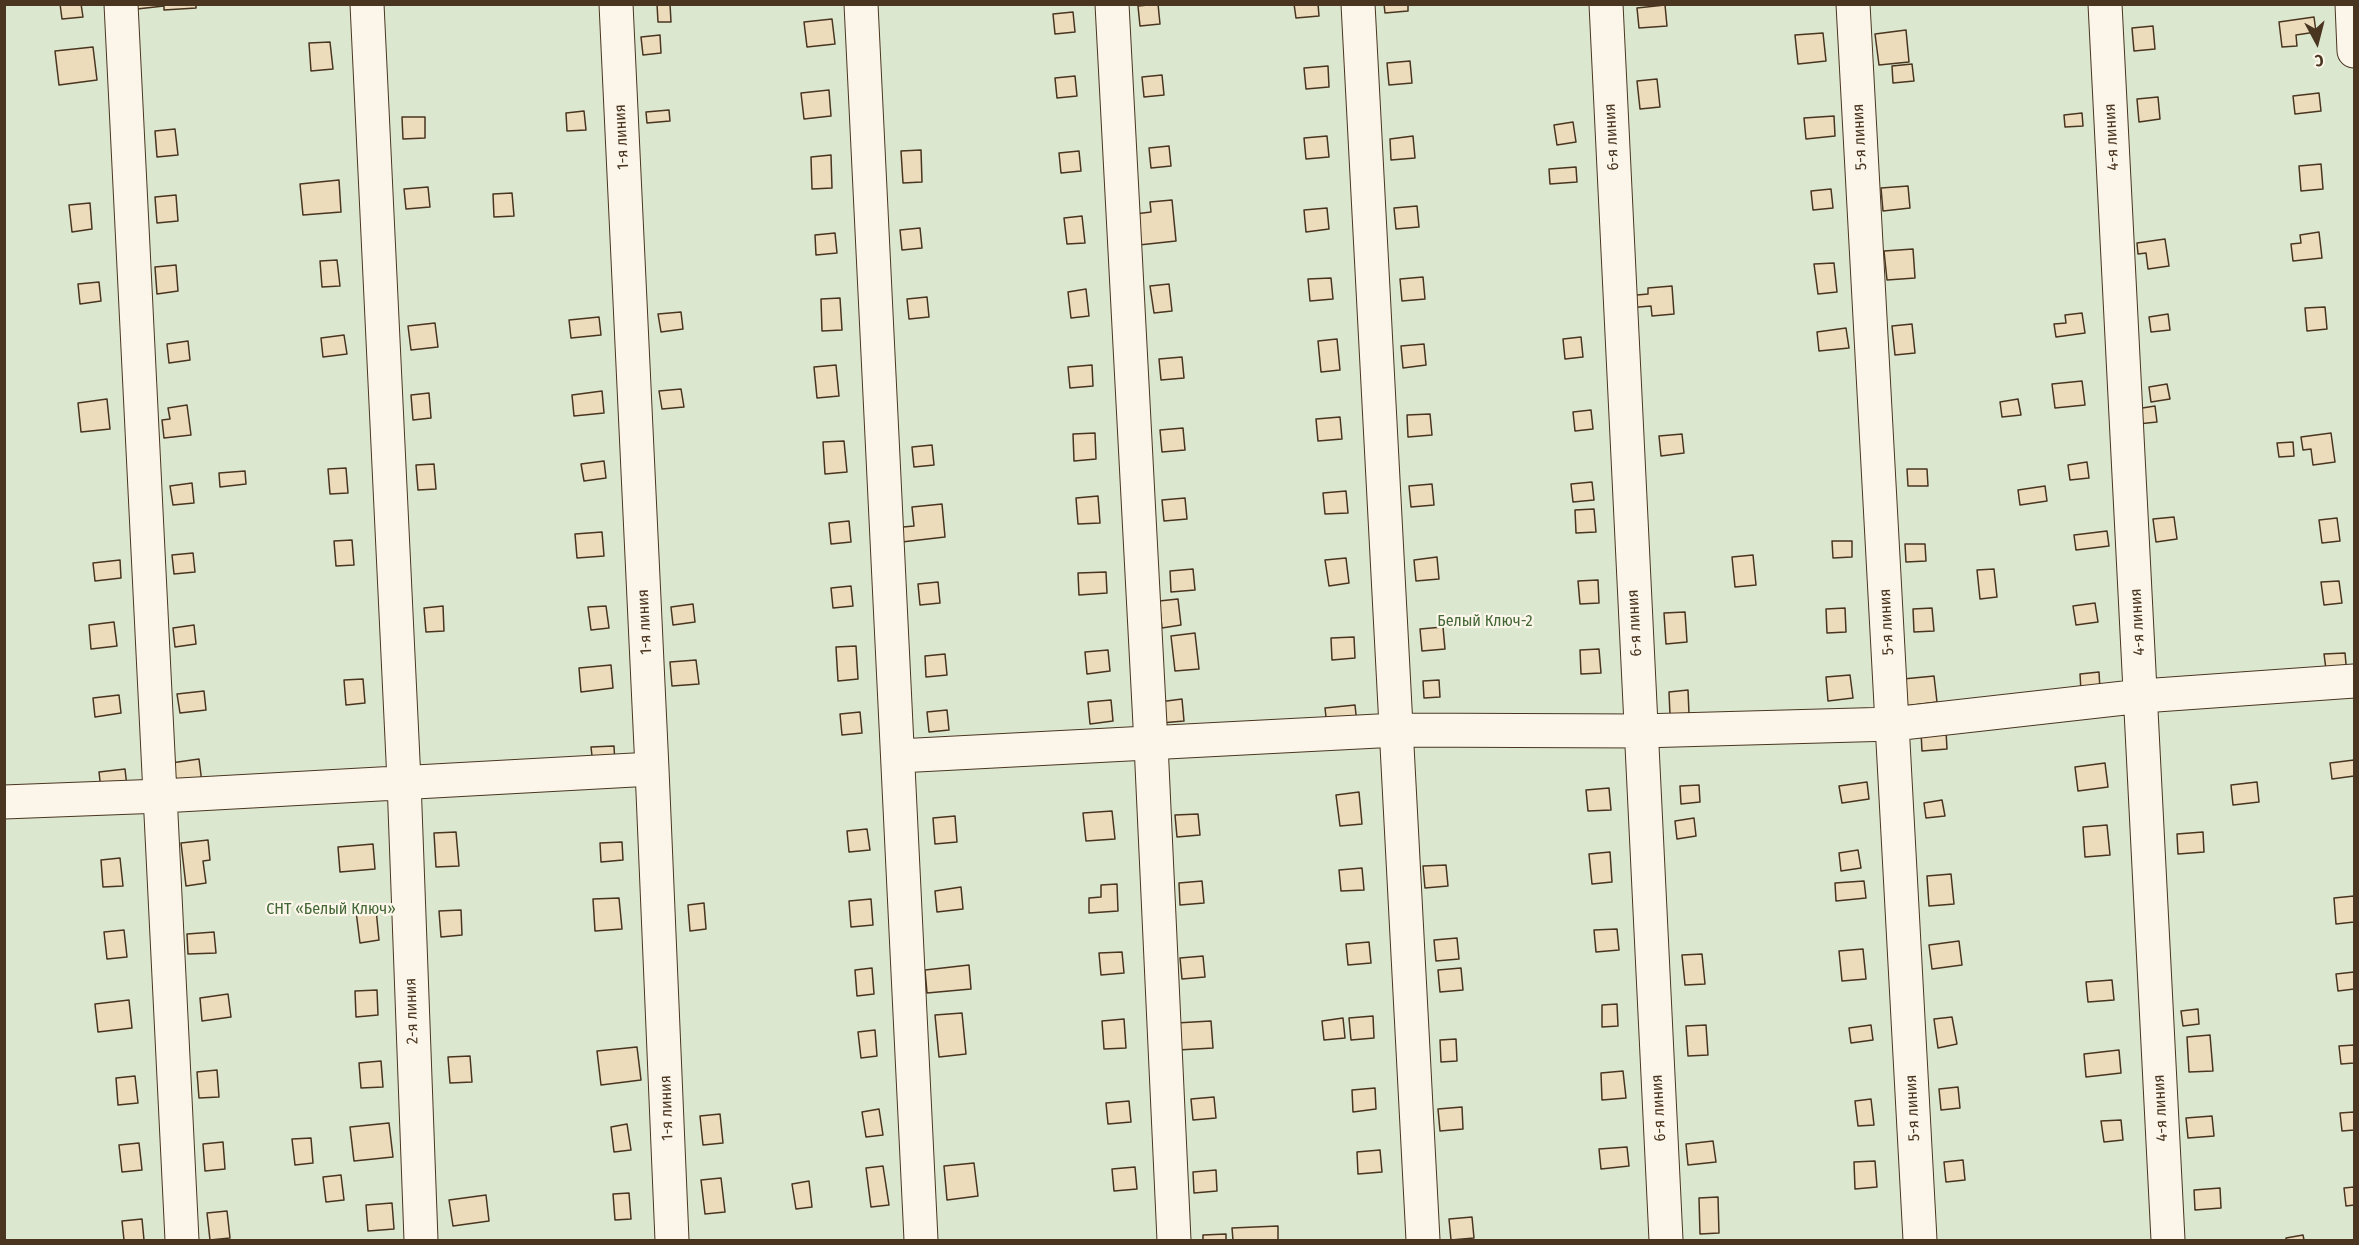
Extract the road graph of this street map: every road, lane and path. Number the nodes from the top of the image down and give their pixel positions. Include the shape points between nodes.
1 (122, 4) edge
2 (367, 4) edge
3 (616, 4) edge
4 (861, 4) edge
5 (1112, 4) edge
6 (1358, 4) edge
7 (1606, 4) edge
8 (1853, 4) edge
9 (2105, 4) edge
10 (2352, 4) edge
11 (2355, 51) edge
12 (2355, 681) edge
13 (2142, 696) junction
14 (1893, 724) junction
15 (1397, 730) junction
16 (1640, 731) junction
17 (1151, 744) junction
18 (898, 756) junction
19 (652, 769) junction
20 (404, 782) junction
21 (161, 796) junction
22 (4, 802) edge
23 (182, 1240) edge
24 (421, 1240) edge
25 (672, 1240) edge
26 (921, 1240) edge
27 (1174, 1240) edge
28 (1423, 1240) edge
29 (1666, 1240) edge
30 (1920, 1240) edge
31 (2168, 1240) edge

1 - 21 street
2 - 20 street, 2-я линия
3 - 19 street, 1-я линия
4 - 18 street
5 - 17 street
6 - 15 street
7 - 16 street, 6-я линия
8 - 14 street, 5-я линия
9 - 13 street, 4-я линия
10 - 11 street
12 - 13 street
13 - 14 street
13 - 31 street, 4-я линия
14 - 16 street
14 - 30 street, 5-я линия
15 - 16 street
15 - 17 street
15 - 28 street
16 - 29 street, 6-я линия
17 - 18 street
17 - 27 street
18 - 26 street
19 - 20 street
19 - 25 street, 1-я линия
20 - 21 street
20 - 24 street, 2-я линия
21 - 22 street
21 - 23 street

